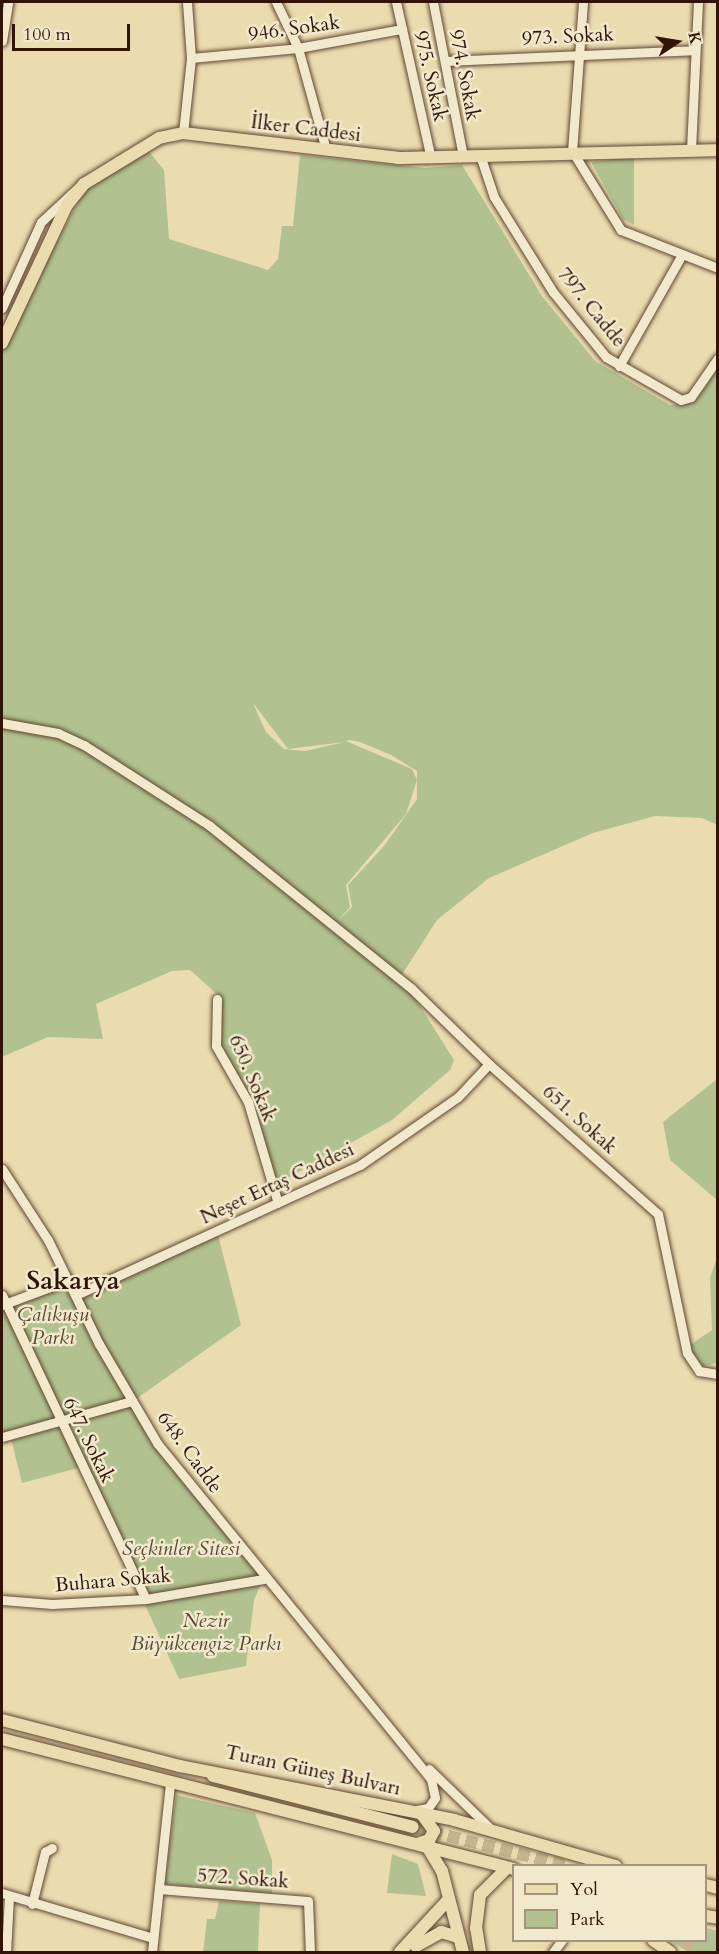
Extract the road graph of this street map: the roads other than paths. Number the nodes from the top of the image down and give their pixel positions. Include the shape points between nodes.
1 (8, 2) edge
2 (187, 2) edge
3 (276, 2) edge
4 (396, 2) edge
5 (433, 2) edge
6 (583, 2) edge
7 (698, 2) edge
8 (402, 29) junction
9 (2, 41) edge
10 (298, 48) junction
11 (693, 50) junction
12 (579, 53) junction
13 (191, 58) junction
14 (445, 61) junction
15 (183, 133) junction
16 (326, 150) junction
17 (691, 150) junction
18 (717, 150) edge
19 (572, 151) junction
20 (480, 155) junction
21 (463, 156) junction
22 (431, 158) junction
23 (84, 184) junction
24 (680, 258) junction
25 (717, 268) edge
26 (2, 308) edge
27 (2, 343) edge
28 (717, 358) edge
29 (619, 366) junction
30 (2, 723) edge
31 (217, 999) dead end
32 (489, 1064) junction
33 (2, 1169) edge
34 (278, 1203) junction
35 (69, 1280) junction
36 (76, 1295) junction
37 (3, 1302) edge
38 (717, 1374) edge
39 (132, 1401) junction
40 (59, 1421) junction
41 (2, 1437) edge
42 (263, 1579) junction
43 (146, 1599) junction
44 (2, 1600) edge
45 (2, 1720) edge
46 (388, 1730) junction
47 (2, 1739) edge
48 (180, 1766) junction
49 (170, 1783) junction
50 (415, 1812) junction
51 (413, 1827) tunnel mouth
52 (494, 1831) junction
53 (422, 1846) junction
54 (51, 1848) dead end
55 (609, 1864) edge
56 (510, 1868) edge
57 (159, 1889) junction
58 (5, 1895) edge
59 (448, 1900) junction
60 (32, 1904) junction
61 (455, 1936) junction
62 (153, 1938) junction
63 (654, 1942) edge
64 (420, 1945) edge
65 (6, 1953) edge
66 (152, 1953) edge
67 (310, 1953) edge
68 (400, 1953) edge
69 (405, 1953) edge
70 (463, 1953) edge
71 (480, 1953) edge
72 (670, 1953) edge

1 - 9 street
2 - 13 street
3 - 10 street
4 - 8 street, 975. Sokak
5 - 14 street, 974. Sokak
6 - 12 street
7 - 11 street
8 - 10 street, 946. Sokak
8 - 22 street, 975. Sokak
10 - 13 street, 946. Sokak
10 - 16 street
11 - 12 street, 973. Sokak
11 - 17 street
12 - 14 street, 973. Sokak
12 - 19 street
13 - 15 street
14 - 21 street, 974. Sokak
15 - 16 main road, İlker Caddesi
15 - 23 main road, İlker Caddesi via 141,146
16 - 22 main road, İlker Caddesi
17 - 18 main road, İlker Caddesi
17 - 19 main road, İlker Caddesi
19 - 20 main road, İlker Caddesi
19 - 24 street via 610,220
20 - 21 main road, İlker Caddesi
20 - 29 street, 797. Cadde via 494,197 553,292
21 - 22 main road, İlker Caddesi
23 - 26 street via 55,203 41,222
23 - 27 main road, İlker Caddesi via 59,221
24 - 25 street
24 - 29 street
28 - 29 street, 797. Cadde via 687,400
30 - 32 street, 651. Sokak via 58,733 84,745 210,826 411,988
31 - 34 street, 650. Sokak via 216,1046 248,1102
32 - 34 street, Neşet Ertaş Caddesi via 479,1079 395,1143
32 - 38 street, 651. Sokak via 658,1214 687,1353 699,1371
33 - 35 street, 648. Cadde
34 - 36 street, Neşet Ertaş Caddesi
35 - 36 street, 648. Cadde
35 - 37 street
36 - 39 street, 648. Cadde
37 - 40 street, 647. Sokak
39 - 40 street
39 - 42 street, 648. Cadde via 157,1443
40 - 41 street
40 - 43 street, 647. Sokak
42 - 43 street, Buhara Sokak
42 - 46 street, 648. Cadde
43 - 44 street, Buhara Sokak via 52,1605
45 - 48 main road, Turan Güneş Bulvarı
46 - 50 street via 434,1788 428,1808
46 - 52 street
47 - 49 main road
48 - 50 main road, Turan Güneş Bulvarı
48 - 51 main road
49 - 53 main road
49 - 57 street
50 - 52 main road, Turan Güneş Bulvarı
50 - 53 main road via 434,1831
52 - 55 main road, Turan Güneş Bulvarı
53 - 56 main road
53 - 59 main road via 442,1871
54 - 60 street via 45,1852
56 - 71 main road via 480,1895 476,1928
57 - 62 street
57 - 67 street, 572. Sokak via 308,1901
58 - 60 street
58 - 65 street
59 - 61 main road
59 - 64 main road
60 - 62 street
61 - 64 main road via 441,1932
61 - 70 main road
62 - 66 street
63 - 72 main road
64 - 68 main road
64 - 69 main road

